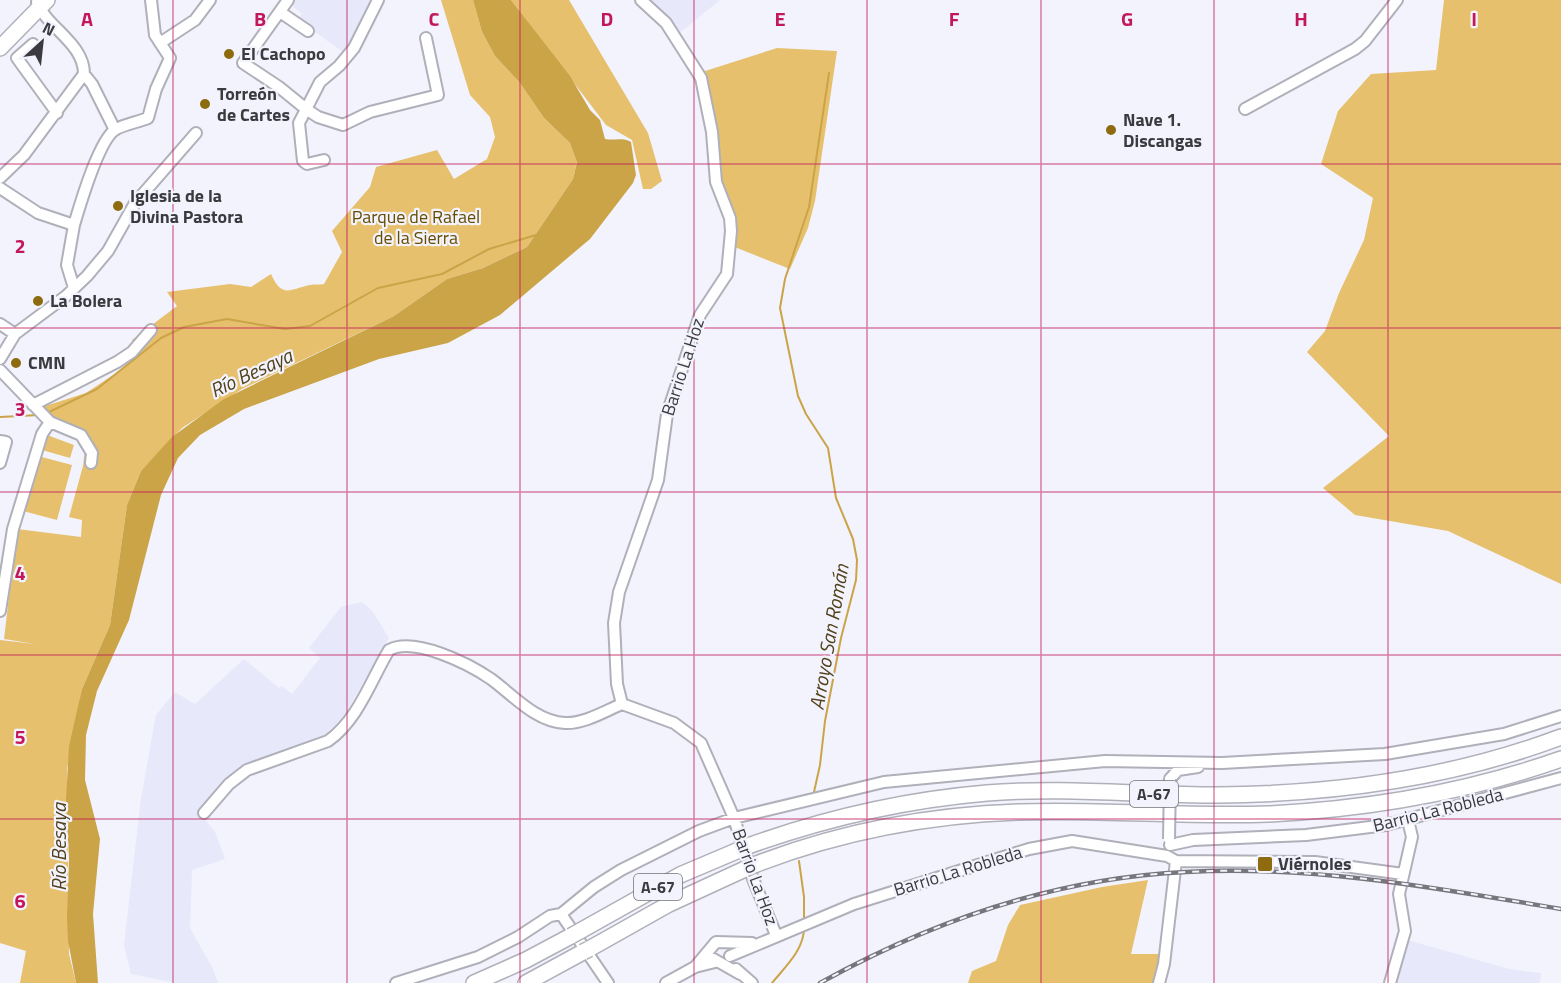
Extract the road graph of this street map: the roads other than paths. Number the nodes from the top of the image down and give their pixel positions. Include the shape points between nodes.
1 (151, 0) edge
2 (210, 0) edge
3 (288, 0) edge
4 (378, 0) edge
5 (641, 0) edge
6 (1397, 0) edge
7 (41, 3) edge
8 (280, 12) junction
9 (309, 32) dead end
10 (426, 38) dead end
11 (160, 43) junction
12 (33, 44) dead end
13 (0, 48) edge
14 (84, 74) junction
15 (306, 109) junction
16 (1245, 109) dead end
17 (57, 113) junction
18 (115, 130) junction
19 (196, 133) dead end
20 (324, 160) dead end
21 (0, 178) edge
22 (0, 188) edge
23 (74, 225) junction
24 (74, 288) junction
25 (0, 324) edge
26 (152, 330) dead end
27 (15, 334) junction
28 (0, 359) edge
29 (0, 370) edge
30 (42, 414) junction
31 (0, 441) edge
32 (0, 463) edge
33 (92, 463) dead end
34 (0, 611) edge
35 (622, 704) junction
36 (1561, 716) edge
37 (1561, 737) edge
38 (1561, 759) edge
39 (1165, 762) junction
40 (1222, 763) junction
41 (1561, 778) edge
42 (1170, 779) junction
43 (204, 813) dead end
44 (734, 818) junction
45 (1408, 820) junction
46 (1171, 850) junction
47 (1403, 874) junction
48 (561, 914) junction
49 (776, 935) junction
50 (756, 943) junction
51 (726, 944) junction
52 (709, 951) junction
53 (724, 960) junction
54 (695, 967) junction
55 (396, 983) edge
56 (474, 983) edge
57 (526, 983) edge
58 (608, 983) edge
59 (666, 983) edge
60 (752, 983) edge
61 (1158, 983) edge
62 (1390, 983) edge

1 - 11 street via 153,31
2 - 11 street via 195,20
3 - 8 street
4 - 15 street via 354,48 320,82
5 - 35 street, Barrio La Hoz via 661,18 697,70 712,132 716,182 731,225 725,280 699,315 663,429 657,480 619,592 614,623 617,684
6 - 16 street via 1355,49
7 - 13 highway
7 - 14 street via 72,45
8 - 9 street
8 - 15 street via 243,63
10 - 15 street via 438,95 370,112 344,124 318,117
11 - 18 street via 170,54 170,61 148,118
12 - 17 street via 17,58
14 - 17 street
14 - 18 street
15 - 20 street via 299,123 303,161 307,164
17 - 21 street
18 - 23 street via 98,157
19 - 24 street via 135,203 108,251
22 - 23 street via 38,213
23 - 24 street via 67,265
24 - 27 street
25 - 27 street
26 - 30 street via 132,352
27 - 28 street
29 - 30 street
30 - 33 street via 81,435 92,453
30 - 34 street via 42,434 13,529
31 - 32 street via 6,442
35 - 43 street via 578,720 555,721 532,711 471,667 416,645 396,646 389,650 336,736 247,770
35 - 44 street, Barrio La Hoz via 674,723 701,743
36 - 40 street via 1504,734 1385,754
37 - 56 highway, A-67 via 1445,771 1322,789 1226,795 1014,792 935,798 848,814 744,848 680,875 526,960
38 - 57 highway, A-67 via 1455,789 1326,809 1221,815 1031,812 944,818 850,835 750,867 685,896
39 - 40 street
39 - 42 street
39 - 44 street via 1105,761 884,782
40 - 42 street via 1178,770
41 - 45 street, Barrio La Robleda
42 - 46 street, bridge
44 - 48 street, Barrio La Hoz via 657,850 594,887
44 - 49 street, Barrio La Hoz
45 - 46 street, Barrio La Robleda via 1306,835 1193,840
45 - 47 street via 1412,837
46 - 47 street, Barrio La Robleda
46 - 49 street, Barrio La Robleda via 1056,843 883,894
46 - 61 street via 1164,964
47 - 62 street via 1399,899 1405,931
48 - 55 street, Barrio La Hoz via 550,916 478,957
48 - 58 street
49 - 50 street, Barrio La Robleda
50 - 51 street, Barrio La Robleda
50 - 53 street, Barrio La Robleda
51 - 52 street via 716,942
51 - 53 street via 731,950
52 - 53 street
52 - 54 street
53 - 54 street
53 - 60 street
54 - 59 street

